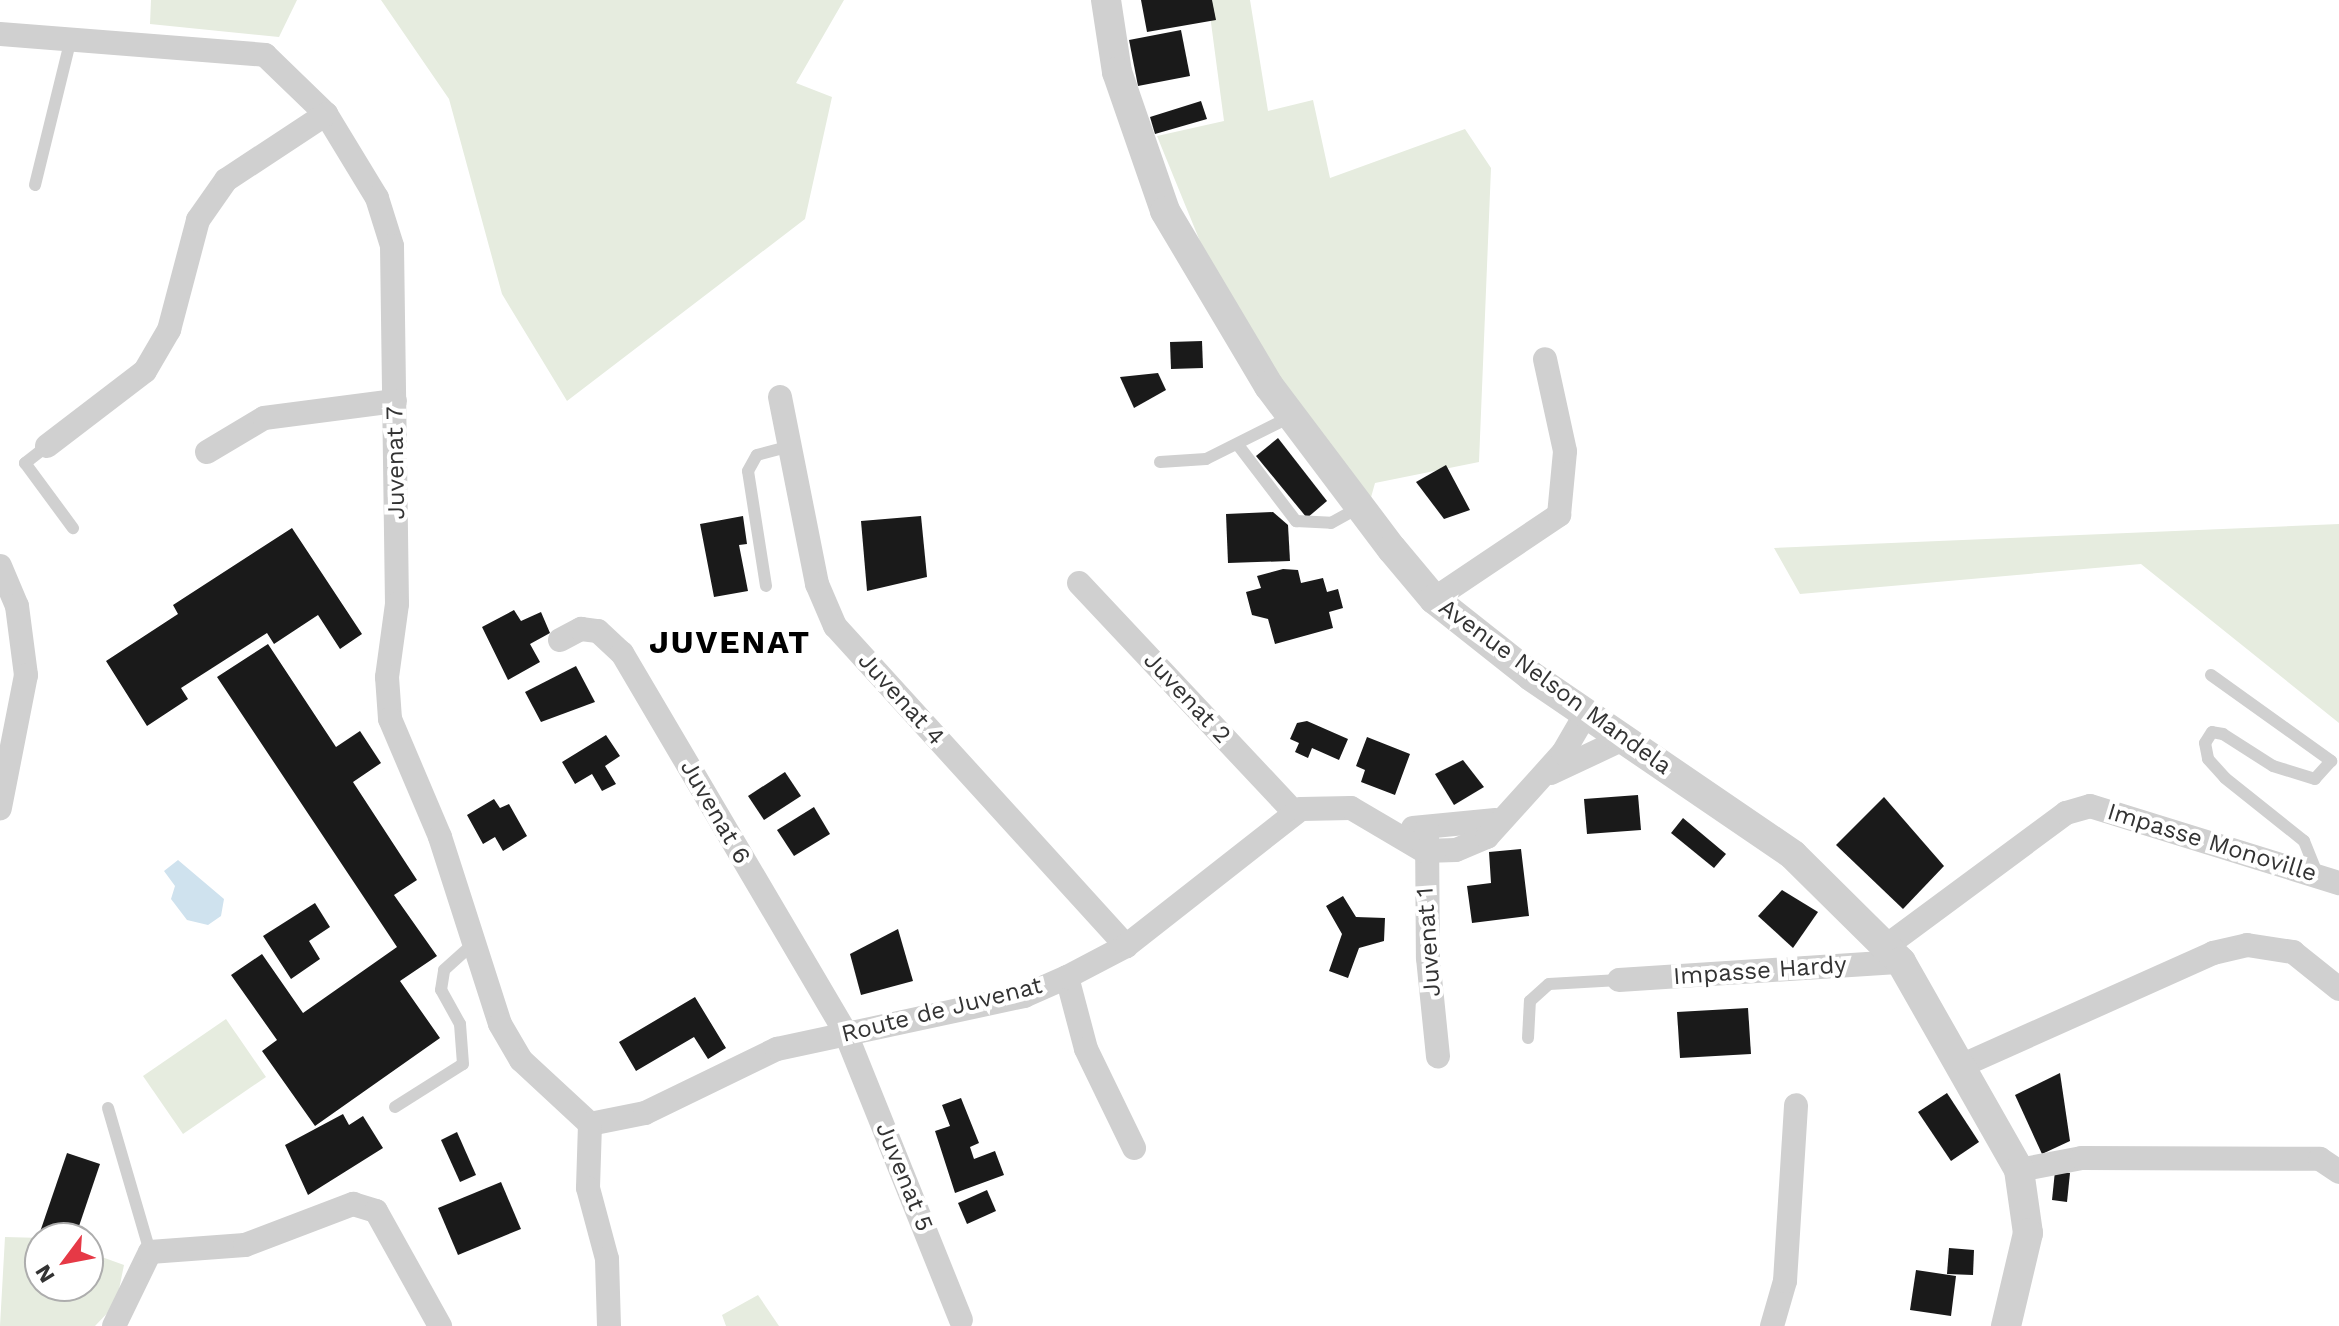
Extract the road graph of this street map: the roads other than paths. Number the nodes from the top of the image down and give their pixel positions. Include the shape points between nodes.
1 (1106, 0) edge
2 (0, 34) edge
3 (71, 38) junction
4 (326, 114) junction
5 (35, 185) dead end
6 (1545, 359) dead end
7 (780, 397) dead end
8 (395, 401) junction
9 (1292, 416) junction
10 (1238, 445) junction
11 (47, 446) joint
12 (790, 446) junction
13 (207, 452) dead end
14 (1160, 462) dead end
15 (1360, 507) junction
16 (73, 528) dead end
17 (0, 566) edge
18 (1079, 583) dead end
19 (766, 586) dead end
20 (1434, 599) junction
21 (560, 640) dead end
22 (2211, 675) dead end
23 (1585, 715) junction
24 (1621, 740) junction
25 (1541, 778) junction
26 (0, 808) edge
27 (1294, 812) junction
28 (1426, 840) junction
29 (2328, 878) edge
30 (473, 944) junction
31 (1126, 946) junction
32 (1895, 953) junction
33 (1067, 977) junction
34 (1619, 980) joint
35 (2339, 989) edge
36 (846, 1034) junction
37 (1528, 1038) dead end
38 (1438, 1056) dead end
39 (1963, 1065) junction
40 (1796, 1105) dead end
41 (395, 1107) dead end
42 (108, 1108) dead end
43 (590, 1124) junction
44 (1134, 1148) dead end
45 (2019, 1170) junction
46 (2339, 1172) edge
47 (150, 1252) junction
48 (961, 1320) dead end
49 (114, 1326) edge
50 (440, 1326) edge
51 (609, 1326) edge
52 (1772, 1326) edge
53 (2006, 1326) edge

1 - 9 street, Avenue Nelson Mandela via 1117,72 1165,211
2 - 3 street, Juvenat 7
3 - 4 street, Juvenat 7 via 265,55
3 - 5 lane
4 - 8 street, Juvenat 7 via 387,220
4 - 11 street via 226,180 198,220 169,330 145,371
6 - 20 street via 1565,451 1559,515
7 - 12 street, Juvenat 4
8 - 13 street via 264,418
8 - 30 street, Juvenat 7 via 397,604 386,697
9 - 10 lane
9 - 15 street, Avenue Nelson Mandela
10 - 14 lane via 1206,459
10 - 15 lane via 1296,521 1331,523
11 - 16 lane via 25,463
12 - 19 lane via 757,455 748,471
12 - 31 street, Juvenat 4 via 817,584 835,626
15 - 20 street, Avenue Nelson Mandela
17 - 26 street via 17,606 26,675
18 - 27 street, Juvenat 2
20 - 23 street, Avenue Nelson Mandela
21 - 36 street, Juvenat 6 via 581,629 598,631 622,653
22 - 29 lane via 2331,761 2315,779 2273,766 2223,734 2212,732 2205,743 2208,759 2225,778 2304,841
23 - 24 street, Avenue Nelson Mandela
23 - 25 street
24 - 25 street
24 - 32 street, Avenue Nelson Mandela via 1793,855
25 - 28 street via 1496,820
27 - 28 street via 1351,808
27 - 31 street, Route de Juvenat
28 - 38 street, Juvenat 1
29 - 32 street, Impasse Monoville via 2090,806 2066,813
30 - 41 lane via 444,970 441,990 460,1024 463,1064
30 - 43 street, Juvenat 7 via 521,1060
31 - 33 street, Route de Juvenat
32 - 34 street, Impasse Hardy
32 - 39 street, Avenue Nelson Mandela
33 - 36 street, Route de Juvenat via 1024,996
33 - 44 street via 1086,1049
34 - 37 lane via 1549,984 1530,1001
35 - 39 street via 2293,952 2247,945 2213,953
36 - 43 street, Route de Juvenat via 742,1060 645,1113
36 - 48 street, Juvenat 5
39 - 45 street, Avenue Nelson Mandela
40 - 52 street via 1785,1281
42 - 47 lane
43 - 51 street via 588,1188 607,1259
45 - 46 street via 2082,1158 2320,1159
45 - 53 street, Avenue Nelson Mandela via 2028,1233
47 - 49 street
47 - 50 street via 245,1245 353,1204 376,1211

